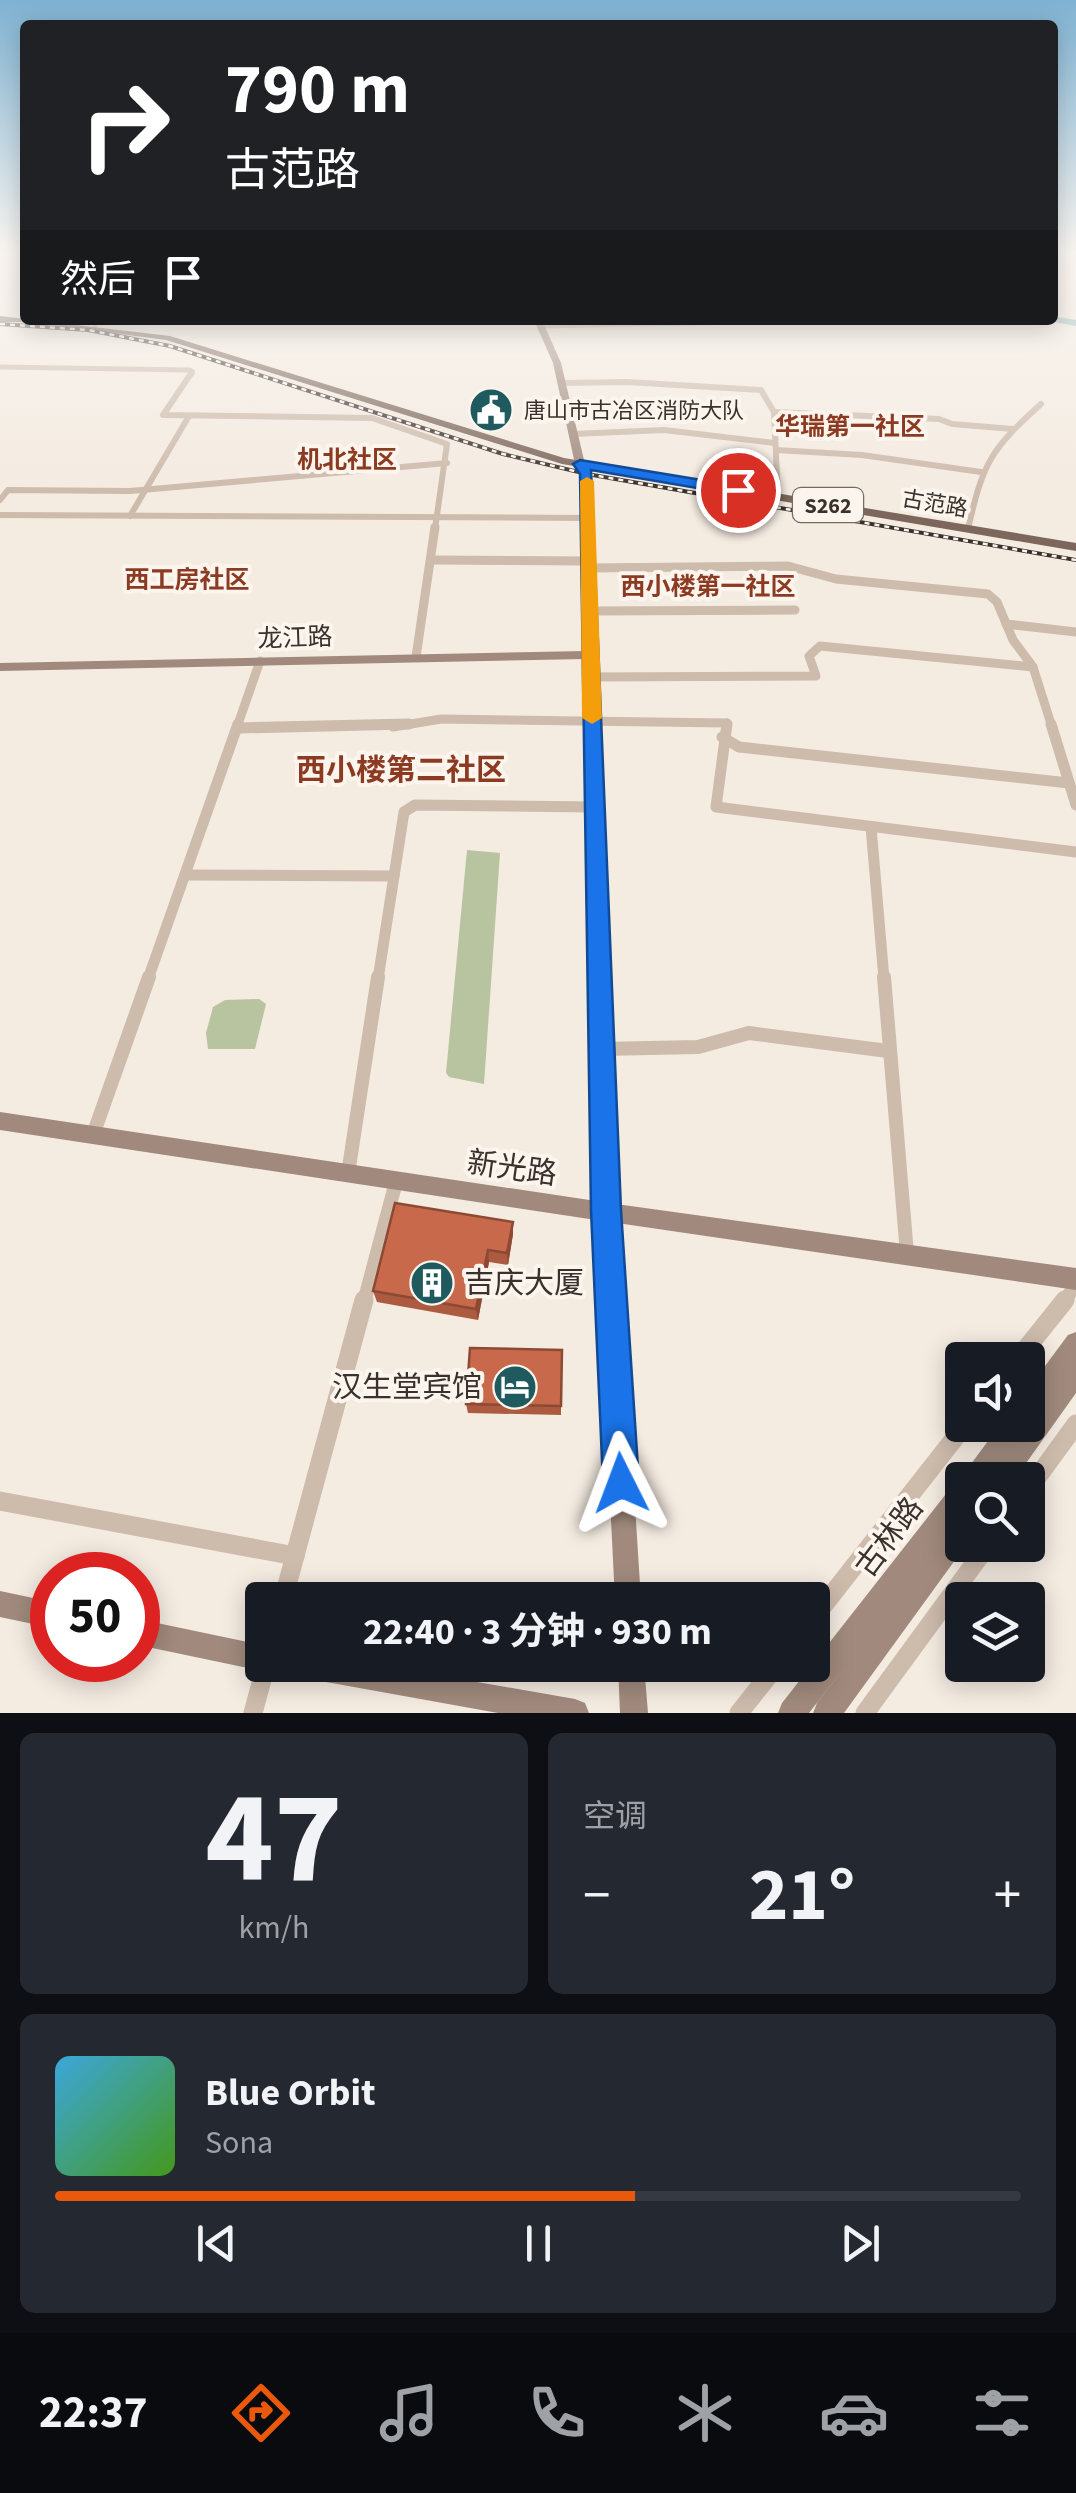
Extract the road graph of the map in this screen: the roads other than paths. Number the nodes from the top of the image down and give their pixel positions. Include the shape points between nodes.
1 (139, 332) edge
2 (542, 332) edge
3 (0, 367) edge
4 (562, 383) junction
5 (1042, 404) dead end
6 (774, 412) junction
7 (188, 416) junction
8 (1013, 428) junction
9 (574, 434) junction
10 (775, 446) junction
11 (447, 463) junction
12 (580, 464) junction
13 (979, 475) junction
14 (147, 488) junction
15 (778, 497) junction
16 (0, 500) edge
17 (0, 515) edge
18 (130, 516) junction
19 (438, 518) junction
20 (588, 518) junction
21 (968, 529) junction
22 (1076, 547) edge
23 (431, 560) junction
24 (589, 564) junction
25 (794, 610) dead end
26 (590, 611) junction
27 (1006, 624) junction
28 (1076, 632) edge
29 (591, 655) junction
30 (416, 656) junction
31 (260, 661) junction
32 (1034, 667) junction
33 (0, 668) edge
34 (591, 677) junction
35 (592, 721) junction
36 (238, 728) junction
37 (722, 737) junction
38 (1072, 789) edge
39 (1076, 805) edge
40 (594, 807) junction
41 (872, 827) junction
42 (1076, 852) edge
43 (185, 875) junction
44 (394, 876) junction
45 (601, 1049) junction
46 (888, 1051) junction
47 (0, 1121) edge
48 (93, 1135) junction
49 (348, 1174) junction
50 (396, 1182) junction
51 (606, 1210) junction
52 (907, 1254) junction
53 (1076, 1283) edge
54 (1030, 1342) edge
55 (1076, 1342) edge
56 (1076, 1374) edge
57 (1045, 1384) edge
58 (1076, 1424) edge
59 (952, 1442) edge
60 (1012, 1462) edge
61 (1045, 1467) edge
62 (0, 1501) edge
63 (945, 1516) edge
64 (945, 1553) edge
65 (295, 1556) junction
66 (976, 1562) edge
67 (288, 1582) edge
68 (627, 1582) edge
69 (830, 1597) edge
70 (0, 1604) edge
71 (30, 1610) edge
72 (160, 1637) edge
73 (245, 1654) edge
74 (261, 1682) edge
75 (400, 1682) edge
76 (633, 1682) edge
77 (764, 1682) edge
78 (253, 1713) edge
79 (575, 1713) edge
80 (634, 1713) edge
81 (739, 1713) edge
82 (792, 1713) edge
83 (826, 1713) edge
84 (865, 1713) edge

1 - 12 main road, 古范路 / S262
2 - 4 main road
3 - 7 street via 190,370 163,415
4 - 6 street via 754,388 766,393
4 - 9 main road
5 - 8 street
6 - 8 street
6 - 10 street
7 - 11 street via 372,418 448,444
7 - 14 street
8 - 13 street
9 - 10 street via 664,430
9 - 12 main road
10 - 13 street
10 - 15 street
11 - 14 street
11 - 19 street
12 - 15 main road, 古范路 / S262
12 - 20 main road via 587,474
13 - 21 street
14 - 16 street via 8,490
14 - 18 street
15 - 21 main road, 古范路 / S262
17 - 18 street
18 - 19 street
19 - 20 street
19 - 23 street
20 - 24 main road
21 - 22 main road, 古范路 / S262
23 - 24 street
23 - 30 street
24 - 26 main road
24 - 27 street via 788,566 850,581 988,594
25 - 26 street
26 - 29 main road
27 - 28 street
27 - 32 street
29 - 30 main road, 龙江路
29 - 34 main road
30 - 31 main road, 龙江路
31 - 33 main road, 龙江路
31 - 36 street
32 - 34 street via 820,646 809,656 816,676
32 - 38 street
34 - 35 main road
35 - 36 street
35 - 37 street via 727,723
35 - 40 main road
36 - 43 street
37 - 38 street via 739,747
37 - 41 street via 716,807
38 - 39 street
40 - 44 street via 415,804 404,812
40 - 45 main road
41 - 42 street
41 - 46 street
43 - 44 street
43 - 48 street
44 - 49 street
45 - 46 street via 698,1048 749,1033
45 - 51 main road
46 - 52 street
47 - 48 main road, 新光路
48 - 49 main road, 新光路
49 - 50 main road, 新光路
50 - 51 main road, 新光路
50 - 65 street
51 - 52 main road, 新光路
51 - 68 main road
52 - 53 main road, 新光路
53 - 54 street
55 - 57 main road
56 - 60 main road
58 - 61 street
59 - 69 street
62 - 65 street
63 - 82 main road, 古林路
64 - 83 main road, 古林路
65 - 67 street
66 - 84 street
70 - 71 main road
72 - 73 main road
74 - 78 street
75 - 79 main road
76 - 80 main road
77 - 81 street

